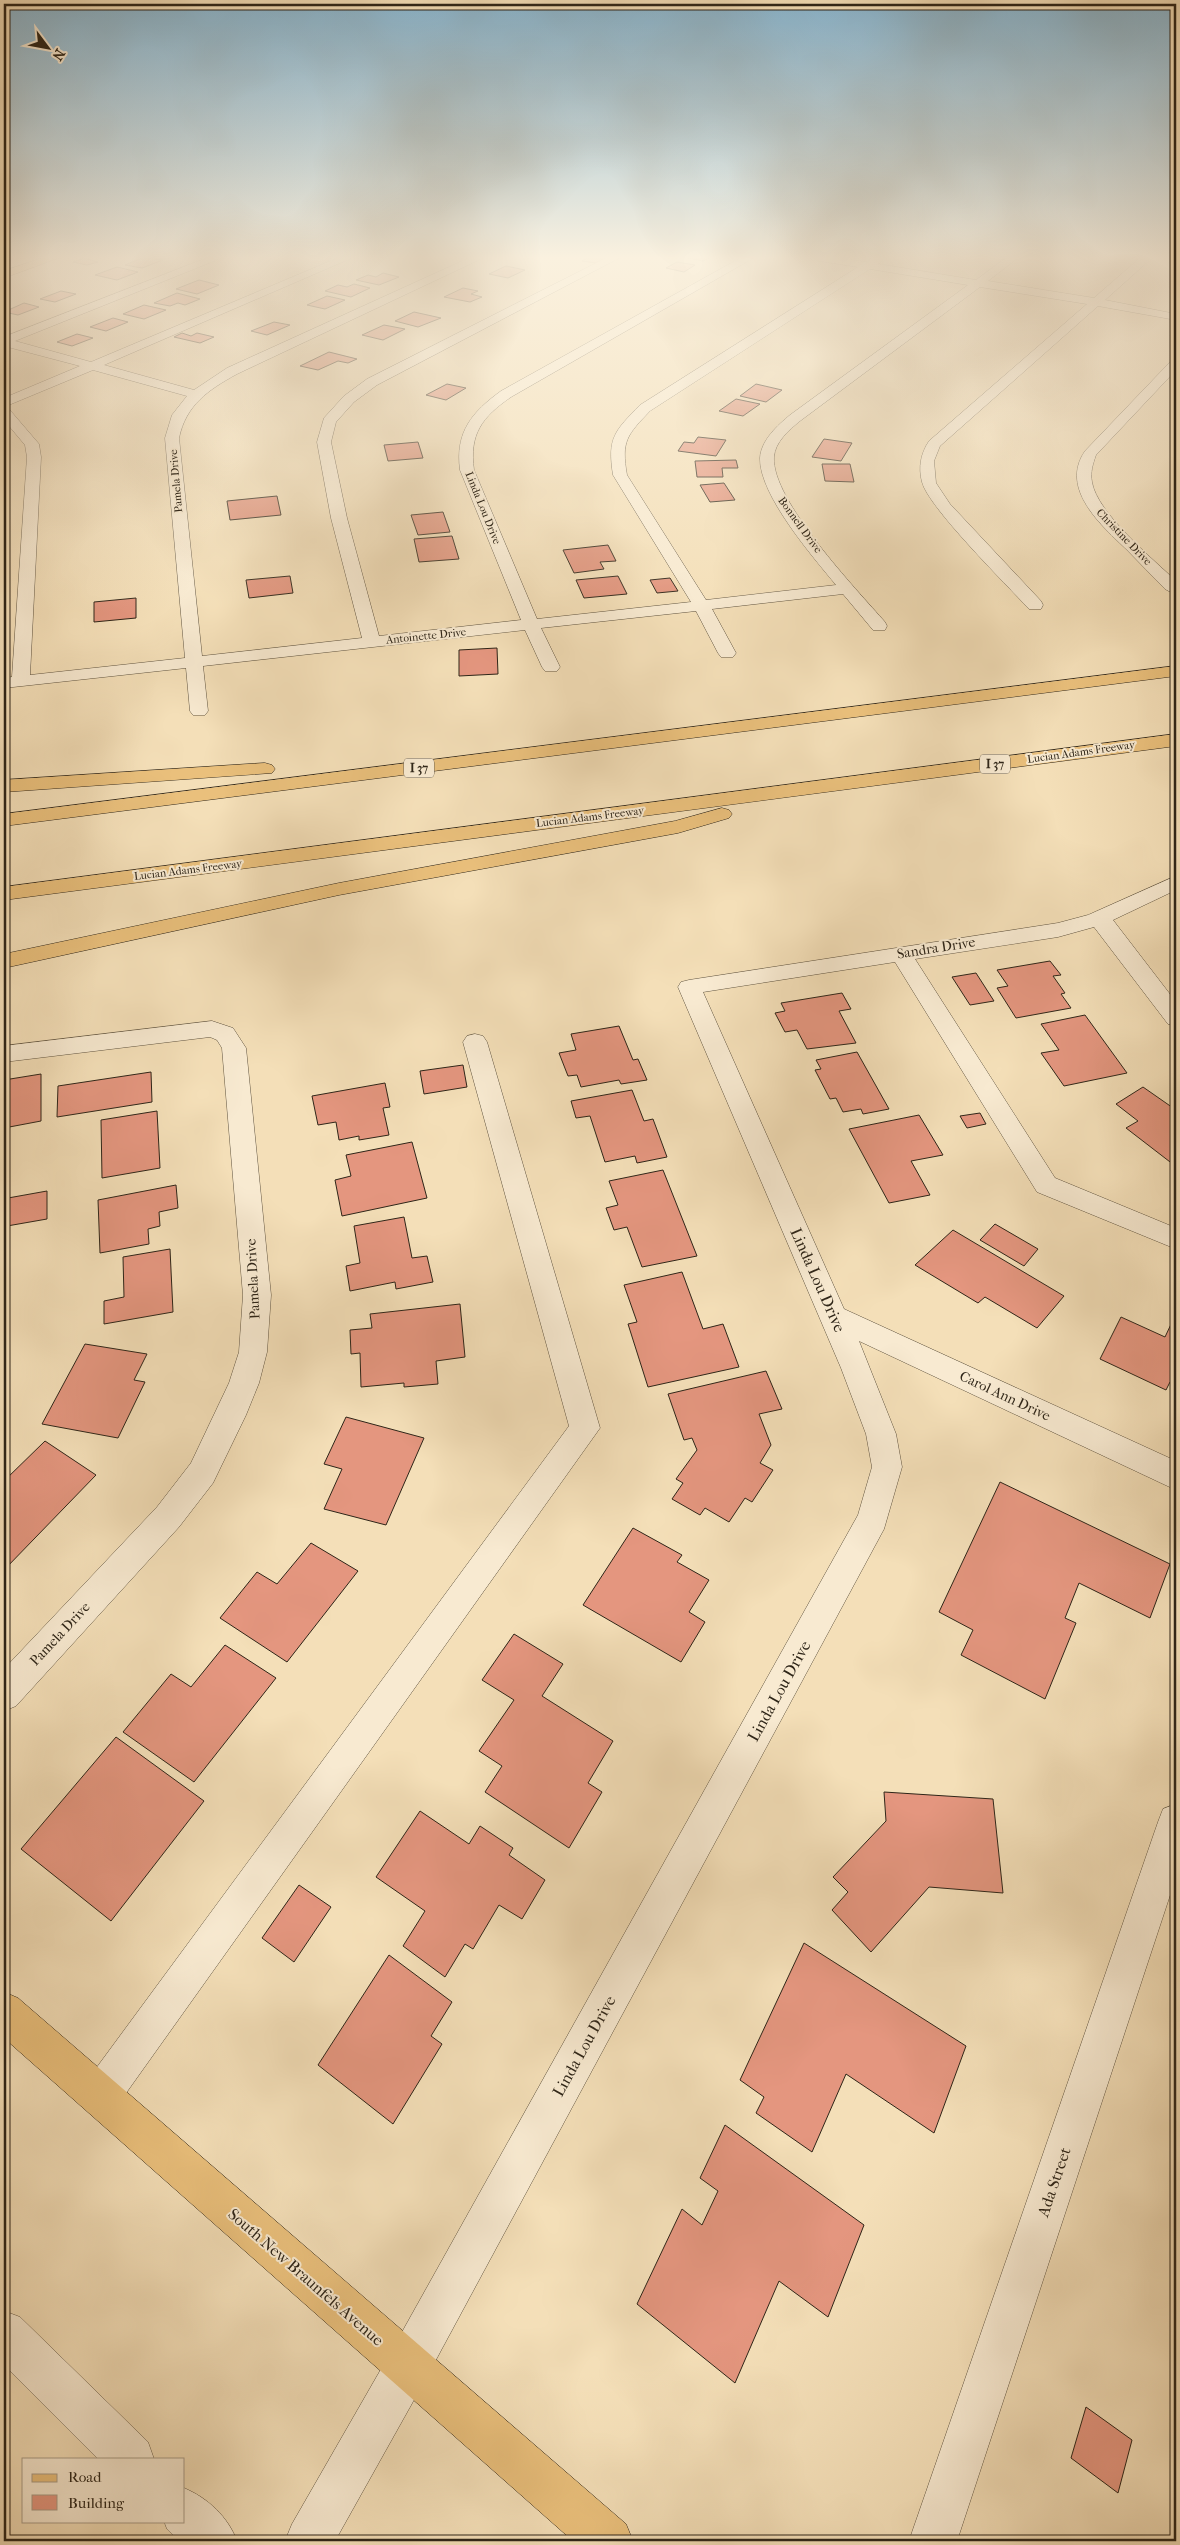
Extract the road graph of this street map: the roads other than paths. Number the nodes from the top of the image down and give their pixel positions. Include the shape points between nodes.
1 (67, 376) edge
2 (127, 376) edge
3 (224, 376) edge
4 (384, 376) edge
5 (538, 376) edge
6 (696, 376) edge
7 (852, 376) edge
8 (1011, 376) edge
9 (1164, 376) edge
10 (195, 394) junction
11 (4, 403) edge
12 (4, 412) edge
13 (848, 590) junction
14 (1176, 590) edge
15 (702, 606) junction
16 (1035, 606) dead end
17 (531, 624) junction
18 (879, 626) dead end
19 (372, 642) junction
20 (727, 653) dead end
21 (192, 662) junction
22 (551, 667) dead end
23 (1176, 671) edge
24 (12, 682) edge
25 (199, 711) dead end
26 (833, 716) junction
27 (1176, 740) edge
28 (4, 786) edge
29 (815, 788) junction
30 (4, 820) edge
31 (1176, 882) edge
32 (4, 894) edge
33 (1096, 920) junction
34 (900, 953) junction
35 (4, 961) edge
36 (689, 987) joint
37 (1176, 1018) edge
38 (475, 1042) dead end
39 (4, 1054) edge
40 (1176, 1239) edge
41 (834, 1317) junction
42 (1176, 1476) edge
43 (4, 1694) edge
44 (1176, 1822) edge
45 (4, 2012) edge
46 (100, 2096) junction
47 (4, 2332) edge
48 (408, 2366) junction
49 (129, 2458) edge
50 (185, 2513) edge
51 (213, 2541) edge
52 (309, 2541) edge
53 (609, 2541) edge
54 (933, 2541) edge

1 - 11 street
2 - 10 street
3 - 10 street, Pamela Drive
4 - 19 street via 349,400 329,421 324,442 339,518
5 - 17 street, Linda Lou Drive via 482,411 474,421 464,456
6 - 15 street via 645,408 624,430 616,452 620,475
7 - 13 street, Bonnell Drive via 788,423 771,444 766,469 787,511
8 - 16 street via 934,444 927,461 929,483 944,507
9 - 14 street, Christine Drive via 1090,454 1083,468 1089,496 1099,513
10 - 21 street, Pamela Drive via 178,416 172,438
12 - 24 street via 32,444 34,458
13 - 15 street, Antoinette Drive
13 - 18 street, Bonnell Drive
15 - 17 street, Antoinette Drive
15 - 20 street
17 - 19 street, Antoinette Drive
17 - 22 street, Linda Lou Drive
19 - 21 street, Antoinette Drive
21 - 24 street, Antoinette Drive
21 - 25 street, Pamela Drive
23 - 26 main road, I 37
26 - 28 main road via 628,726 236,772
26 - 30 main road, I 37
27 - 29 main road, Lucian Adams Freeway / I 37
29 - 32 main road, Lucian Adams Freeway / I 37
29 - 35 main road via 678,826 339,889
31 - 33 street, Sandra Drive
33 - 34 street, Sandra Drive via 1058,930
33 - 37 street via 1104,924
34 - 36 street, Sandra Drive
34 - 40 street via 1046,1185
36 - 41 street, Linda Lou Drive
38 - 46 street via 585,1428
39 - 43 street, Pamela Drive via 212,1029 225,1034 234,1048 257,1296 252,1352 244,1383 202,1473 168,1517
41 - 42 street, Carol Ann Drive
41 - 48 street, Linda Lou Drive via 881,1434 887,1467 873,1519
44 - 54 street, Ada Street
45 - 46 main road, South New Braunfels Avenue
46 - 48 main road, South New Braunfels Avenue
47 - 49 street
48 - 52 street, Linda Lou Drive
48 - 53 main road, South New Braunfels Avenue
50 - 51 street

